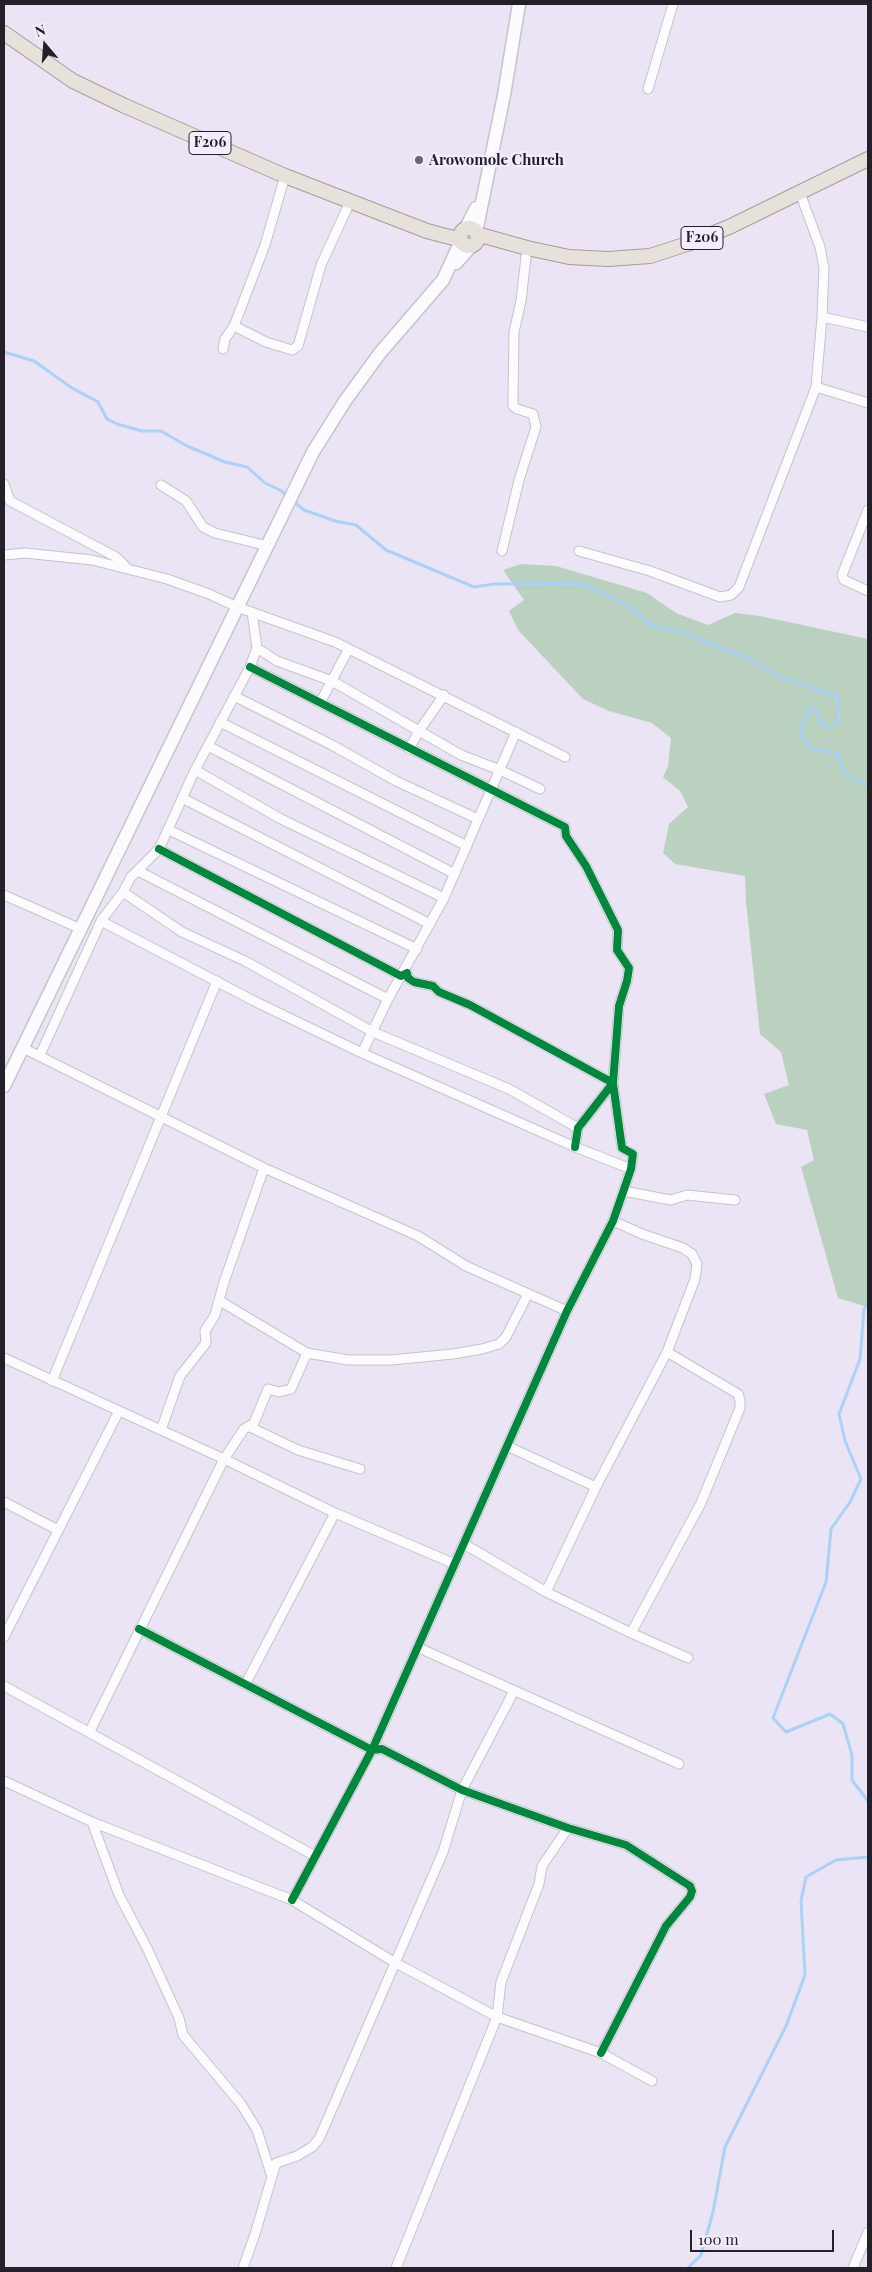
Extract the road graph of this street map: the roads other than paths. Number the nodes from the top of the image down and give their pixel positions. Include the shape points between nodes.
1 (519, 4) edge
2 (673, 4) edge
3 (4, 34) edge
4 (648, 89) dead end
5 (868, 159) edge
6 (285, 176) junction
7 (800, 194) junction
8 (350, 202) junction
9 (469, 237) junction
10 (524, 247) junction
11 (822, 317) junction
12 (234, 326) junction
13 (868, 327) edge
14 (223, 349) dead end
15 (816, 387) junction
16 (868, 403) edge
17 (4, 484) edge
18 (161, 485) dead end
19 (868, 510) edge
20 (268, 546) junction
21 (502, 551) dead end
22 (579, 551) dead end
23 (4, 555) edge
24 (130, 571) junction
25 (868, 591) edge
26 (237, 607) junction
27 (252, 612) junction
28 (256, 648) junction
29 (348, 650) junction
30 (250, 666) junction
31 (332, 681) junction
32 (444, 695) junction
33 (234, 696) junction
34 (320, 702) junction
35 (220, 722) junction
36 (419, 731) junction
37 (516, 732) junction
38 (208, 746) junction
39 (409, 749) junction
40 (565, 757) dead end
41 (195, 770) junction
42 (500, 770) junction
43 (491, 789) junction
44 (540, 789) dead end
45 (182, 798) junction
46 (478, 819) junction
47 (169, 830) junction
48 (466, 846) junction
49 (159, 849) junction
50 (138, 871) junction
51 (455, 874) junction
52 (123, 892) junction
53 (4, 895) edge
54 (444, 898) junction
55 (101, 921) junction
56 (430, 924) junction
57 (80, 929) junction
58 (417, 949) junction
59 (401, 976) junction
60 (218, 981) junction
61 (388, 999) junction
62 (373, 1032) junction
63 (22, 1048) junction
64 (362, 1054) junction
65 (40, 1055) junction
66 (613, 1083) junction
67 (4, 1086) edge
68 (162, 1118) junction
69 (578, 1128) junction
70 (574, 1147) junction
71 (264, 1168) junction
72 (631, 1169) junction
73 (624, 1191) junction
74 (735, 1200) dead end
75 (613, 1221) junction
76 (528, 1294) junction
77 (220, 1301) junction
78 (567, 1311) junction
79 (667, 1352) junction
80 (307, 1353) junction
81 (4, 1358) edge
82 (52, 1381) junction
83 (119, 1411) junction
84 (250, 1427) junction
85 (161, 1430) junction
86 (507, 1446) junction
87 (224, 1459) junction
88 (360, 1469) dead end
89 (596, 1487) junction
90 (4, 1502) edge
91 (335, 1513) junction
92 (58, 1530) junction
93 (464, 1544) junction
94 (455, 1564) junction
95 (546, 1592) junction
96 (139, 1629) junction
97 (630, 1633) junction
98 (4, 1637) edge
99 (419, 1648) junction
100 (688, 1658) dead end
101 (246, 1683) junction
102 (4, 1686) edge
103 (514, 1691) junction
104 (90, 1731) junction
105 (372, 1750) junction
106 (679, 1764) dead end
107 (4, 1781) edge
108 (462, 1790) junction
109 (92, 1822) junction
110 (568, 1828) junction
111 (315, 1856) junction
112 (292, 1900) junction
113 (394, 1962) junction
114 (497, 2017) junction
115 (600, 2053) junction
116 (652, 2080) dead end
117 (271, 2174) junction
118 (868, 2232) edge
119 (243, 2268) edge
120 (396, 2268) edge
121 (853, 2268) edge

1 - 9 main road via 483,195
2 - 4 street
3 - 6 main road, F206 via 73,81
5 - 7 main road, F206
6 - 8 main road, F206
6 - 12 street via 265,245
7 - 10 main road, F206 via 730,227 650,256 615,259 569,256
7 - 11 street via 820,247 824,268
8 - 9 main road, F206 via 427,231
8 - 12 street via 321,265 298,346 292,350 266,342
9 - 10 main road, F206
9 - 20 main road via 438,287 380,353 345,401 313,452
10 - 21 street via 521,301 514,332 513,406 533,414 536,427
11 - 13 street
11 - 15 street
12 - 14 street via 225,339
15 - 16 street
15 - 22 street via 739,587 730,595 720,596 650,571
17 - 24 street via 10,501 116,557
18 - 20 street via 180,495 203,527
19 - 25 street via 842,575 844,580
20 - 26 main road
23 - 24 street via 63,556 99,561
24 - 26 street via 167,579
26 - 27 street
26 - 57 main road
27 - 28 street
27 - 29 street via 336,642
28 - 30 street
28 - 31 street via 277,660
29 - 31 street
29 - 32 street
30 - 33 street
30 - 34 street
31 - 34 street
31 - 36 street
32 - 36 street
32 - 37 street
33 - 35 street
33 - 46 street via 396,781
34 - 39 street
35 - 38 street
35 - 48 street
36 - 39 street
36 - 42 street via 461,755
37 - 40 street
37 - 42 street
38 - 41 street
38 - 51 street
39 - 43 street
41 - 45 street
41 - 54 street via 281,819
42 - 43 street
42 - 44 street
43 - 46 street
43 - 66 street via 565,827 566,836 586,866 618,930 617,950 629,968 619,1006
45 - 47 street
45 - 56 street
46 - 48 street
47 - 49 street
47 - 58 street
48 - 51 street
49 - 50 street
49 - 59 street
50 - 52 street
50 - 61 street
51 - 54 street
52 - 55 street
52 - 62 street via 182,932 245,962
53 - 57 street
54 - 56 street
55 - 60 street
55 - 65 street
56 - 58 street
57 - 63 main road
58 - 59 street
59 - 61 street
59 - 66 street via 407,973 414,982 433,986
60 - 64 street
60 - 68 street
61 - 62 street
62 - 64 street
62 - 69 street via 509,1089
63 - 65 street
63 - 67 main road
64 - 70 street
65 - 68 street
66 - 69 street
66 - 72 street via 622,1148 633,1154
68 - 71 street
68 - 82 street
69 - 70 street
70 - 72 street
71 - 76 street via 418,1236 458,1262
71 - 77 street
72 - 73 street
73 - 74 street via 671,1200 687,1196
73 - 75 street
75 - 78 street
75 - 79 street via 683,1248 692,1254 697,1264 695,1278
76 - 78 street
76 - 80 street via 506,1337 499,1344 482,1349 391,1360 348,1360
77 - 80 street
77 - 85 street via 206,1331 206,1343 180,1376
78 - 86 street
79 - 89 street
79 - 97 street via 738,1394 740,1408 701,1502
80 - 84 street via 291,1389 279,1392 268,1389
81 - 82 street
82 - 83 street
83 - 85 street
83 - 92 street
84 - 87 street via 244,1430
84 - 88 street via 298,1450
85 - 87 street
86 - 89 street
86 - 93 street
87 - 91 street
87 - 96 street
89 - 95 street
90 - 92 street
91 - 94 street
91 - 101 street
92 - 98 street
93 - 94 street
93 - 95 street
94 - 99 street
95 - 97 street
96 - 101 street
96 - 104 street
97 - 100 street
99 - 103 street
99 - 105 street
101 - 105 street
102 - 104 street
103 - 106 street
103 - 108 street
104 - 111 street
105 - 108 street via 382,1749
105 - 111 street
107 - 109 street
108 - 110 street
108 - 113 street via 443,1852
109 - 112 street
109 - 117 street via 119,1895 180,2018 184,2035 245,2111 262,2141
110 - 114 street via 542,1866 539,1884 501,1982
110 - 115 street via 638,1851 690,1886 692,1891 666,1926
111 - 112 street
112 - 113 street
113 - 114 street
113 - 117 street via 319,2139 297,2156 276,2163
114 - 115 street
114 - 120 street
115 - 116 street
117 - 119 street
118 - 121 street

